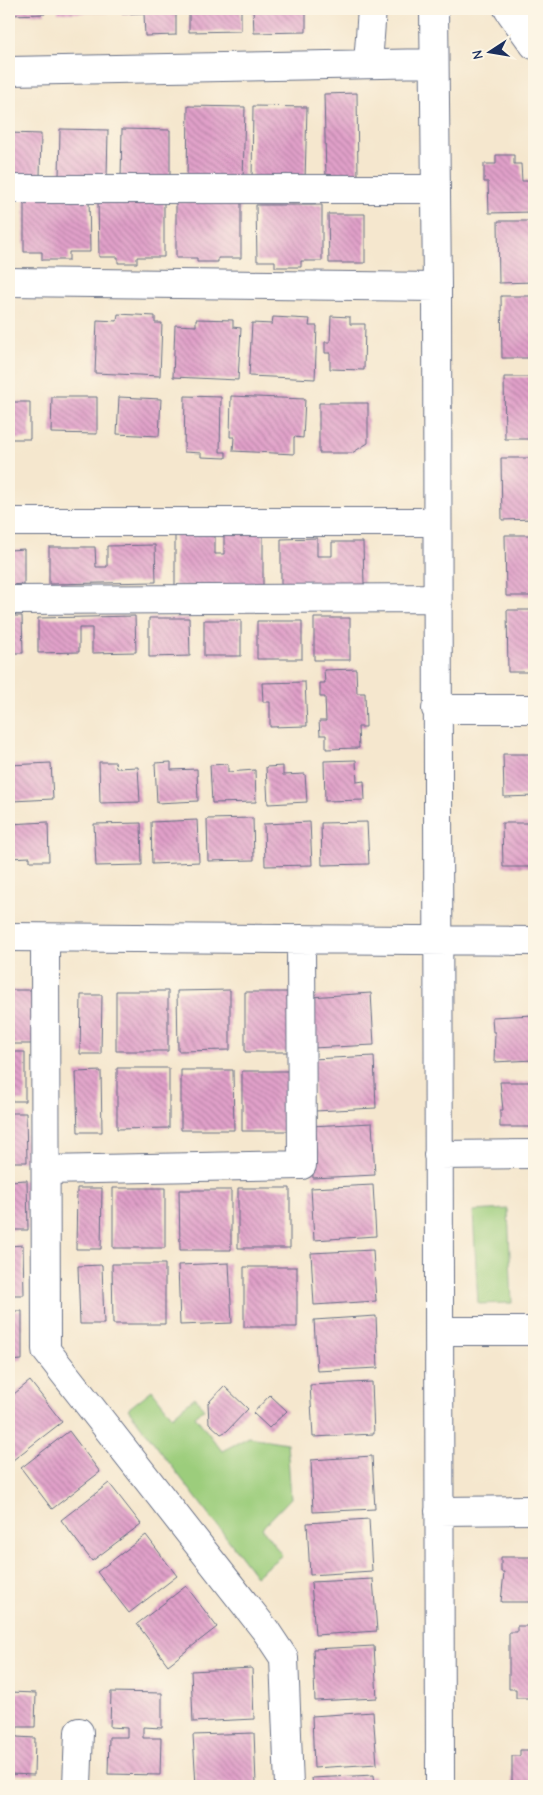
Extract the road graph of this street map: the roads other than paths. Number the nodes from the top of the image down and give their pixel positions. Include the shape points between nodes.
1 (372, 9) edge
2 (434, 9) edge
3 (508, 9) edge
4 (534, 44) edge
5 (434, 63) junction
6 (368, 64) junction
7 (9, 70) edge
8 (9, 189) edge
9 (434, 189) junction
10 (9, 282) edge
11 (437, 287) junction
12 (9, 522) edge
13 (436, 522) junction
14 (436, 598) junction
15 (9, 600) edge
16 (534, 709) edge
17 (436, 710) junction
18 (9, 937) edge
19 (45, 938) junction
20 (301, 939) junction
21 (437, 940) junction
22 (534, 941) edge
23 (534, 1154) edge
24 (438, 1155) junction
25 (46, 1170) junction
26 (439, 1331) junction
27 (534, 1331) edge
28 (534, 1510) edge
29 (439, 1511) junction
30 (78, 1732) dead end
31 (77, 1786) edge
32 (289, 1786) edge
33 (440, 1786) edge

1 - 6 street
2 - 5 street
3 - 4 street
5 - 6 street
5 - 9 street
6 - 7 street
8 - 9 street
9 - 11 street
10 - 11 street
11 - 13 street
12 - 13 street
13 - 14 street
14 - 15 street
14 - 17 street
16 - 17 street
17 - 21 street
18 - 19 street
19 - 20 street
19 - 25 street
20 - 21 street
20 - 25 street via 302,1165
21 - 22 street
21 - 24 street
23 - 24 street
24 - 26 street
25 - 32 street via 46,1350 284,1658
26 - 27 street
26 - 29 street
28 - 29 street
29 - 33 street
30 - 31 street

